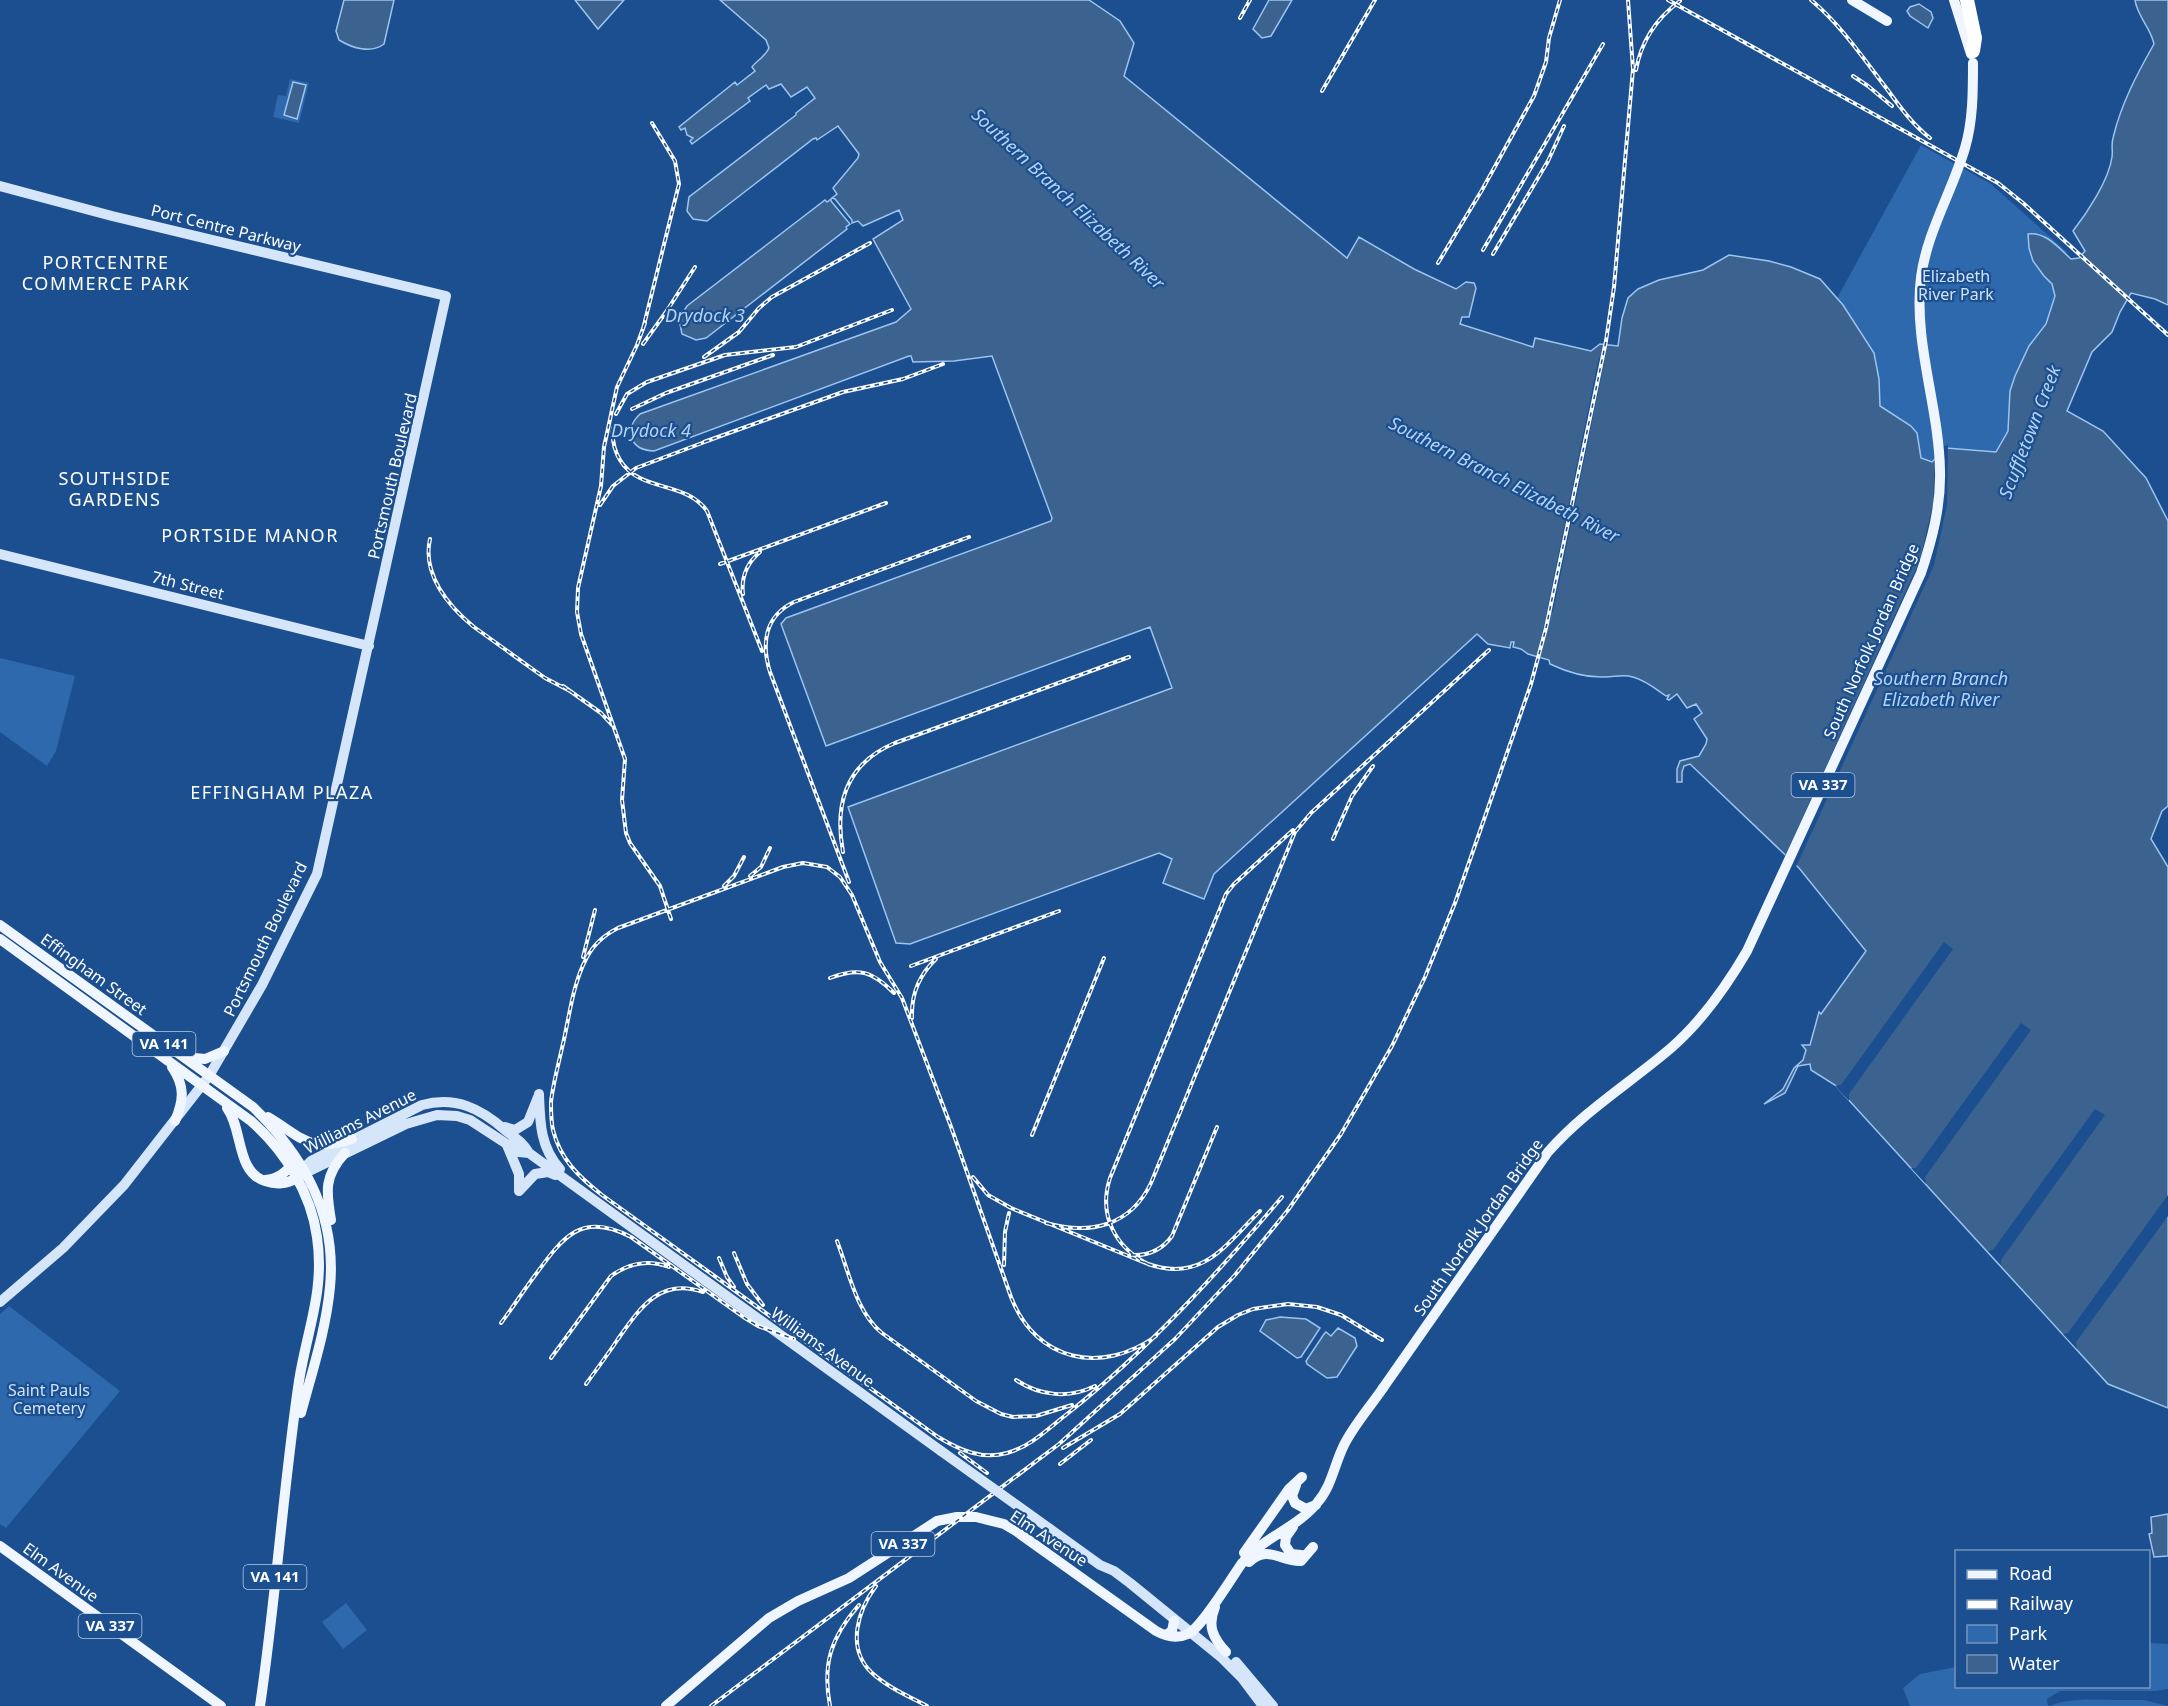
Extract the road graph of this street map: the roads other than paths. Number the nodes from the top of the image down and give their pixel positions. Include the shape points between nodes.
1 (1852, 0) edge
2 (1954, 0) edge
3 (1965, 0) edge
4 (1887, 21) dead end
5 (1973, 57) junction
6 (0, 186) edge
7 (446, 296) joint
8 (0, 554) edge
9 (369, 646) junction
10 (0, 924) edge
11 (0, 939) edge
12 (224, 1051) junction
13 (180, 1056) junction
14 (166, 1059) junction
15 (209, 1076) junction
16 (202, 1085) junction
17 (215, 1095) junction
18 (253, 1107) junction
19 (175, 1121) junction
20 (497, 1123) junction
21 (352, 1139) junction
22 (502, 1141) junction
23 (294, 1152) junction
24 (345, 1153) junction
25 (529, 1153) junction
26 (290, 1167) junction
27 (302, 1174) junction
28 (262, 1180) junction
29 (572, 1183) junction
30 (331, 1271) junction
31 (0, 1302) edge
32 (291, 1448) junction
33 (1318, 1503) junction
34 (1299, 1522) junction
35 (1269, 1540) junction
36 (0, 1546) edge
37 (1283, 1557) junction
38 (1244, 1561) junction
39 (1219, 1596) junction
40 (1171, 1617) junction
41 (1192, 1631) junction
42 (1166, 1635) junction
43 (1226, 1652) junction
44 (221, 1706) edge
45 (260, 1706) edge
46 (666, 1706) edge
47 (1263, 1706) edge
48 (1273, 1706) edge

1 - 4 main road
2 - 5 main road, VA 337
3 - 5 highway via 1974,23
5 - 33 main road, South Norfolk Jordan Bridge / VA 337, bridge via 1972,110 1966,146 1932,233 1921,278 1919,312 1940,472 1935,524 1921,573 1747,951 1721,993 1672,1047 1574,1125 1548,1152 1345,1443 1331,1482
6 - 7 street, Port Centre Parkway
7 - 9 street, Portsmouth Boulevard
8 - 9 street, 7th Street
9 - 12 street, Portsmouth Boulevard via 316,874 262,985
10 - 13 main road, Effingham Street / VA 141
11 - 14 main road, Effingham Street / VA 141
12 - 13 main road via 205,1059
12 - 15 street, Portsmouth Boulevard
13 - 15 main road, Effingham Street / VA 141
14 - 16 main road, Effingham Street / VA 141
14 - 19 main road via 182,1087 182,1104
15 - 16 street, Portsmouth Boulevard
15 - 18 main road, Effingham Street / VA 141
16 - 17 main road, Effingham Street / VA 141
16 - 19 street, Portsmouth Boulevard
17 - 26 main road, Effingham Street / VA 141 via 265,1134
17 - 28 main road via 234,1118 248,1168
18 - 21 main road via 314,1144
18 - 23 main road, Effingham Street / VA 141
19 - 31 street, Portsmouth Boulevard via 82,1230
20 - 21 street, Williams Avenue via 465,1104 438,1101
20 - 25 street, Williams Avenue via 524,1144
20 - 29 street via 513,1130 523,1127 539,1094 544,1143
21 - 27 street, Williams Avenue via 311,1161
22 - 24 street, Williams Avenue via 470,1119 437,1115
22 - 25 street, Williams Avenue via 519,1152
22 - 29 street via 516,1166 519,1191 541,1172
23 - 26 main road
23 - 27 main road, Effingham Street / VA 141
24 - 27 street, Williams Avenue
24 - 30 main road via 333,1167 328,1185 333,1238
25 - 29 street, Williams Avenue
26 - 27 main road, Effingham Street / VA 141
26 - 28 main road via 271,1180
27 - 28 main road via 280,1184
27 - 30 main road, Effingham Street / VA 141 via 315,1189 325,1222
27 - 32 main road, Effingham Street / VA 141 via 314,1220 320,1274 318,1300 299,1379
29 - 40 street, Williams Avenue, bridge via 1100,1565 1122,1577
30 - 32 main road, Effingham Street / VA 141 via 317,1355
32 - 45 main road, VA 141
33 - 34 main road, VA 337
33 - 38 main road via 1303,1509 1293,1501 1293,1490 1302,1477 1289,1489
34 - 35 main road, VA 337
34 - 37 main road via 1286,1537 1287,1550 1299,1555 1313,1547 1301,1561
35 - 37 main road
35 - 38 main road, VA 337
36 - 44 main road, Elm Avenue / VA 337
37 - 38 main road via 1262,1554
38 - 39 main road
39 - 41 main road
39 - 43 main road via 1211,1626 1215,1639
40 - 41 street, Williams Avenue
40 - 42 main road via 1173,1629
41 - 42 main road via 1177,1637
41 - 43 street
41 - 47 street via 1235,1670
42 - 46 main road, Elm Avenue / VA 337 via 1004,1524 976,1517 949,1518 930,1525 849,1578 769,1618
43 - 48 street via 1250,1675

